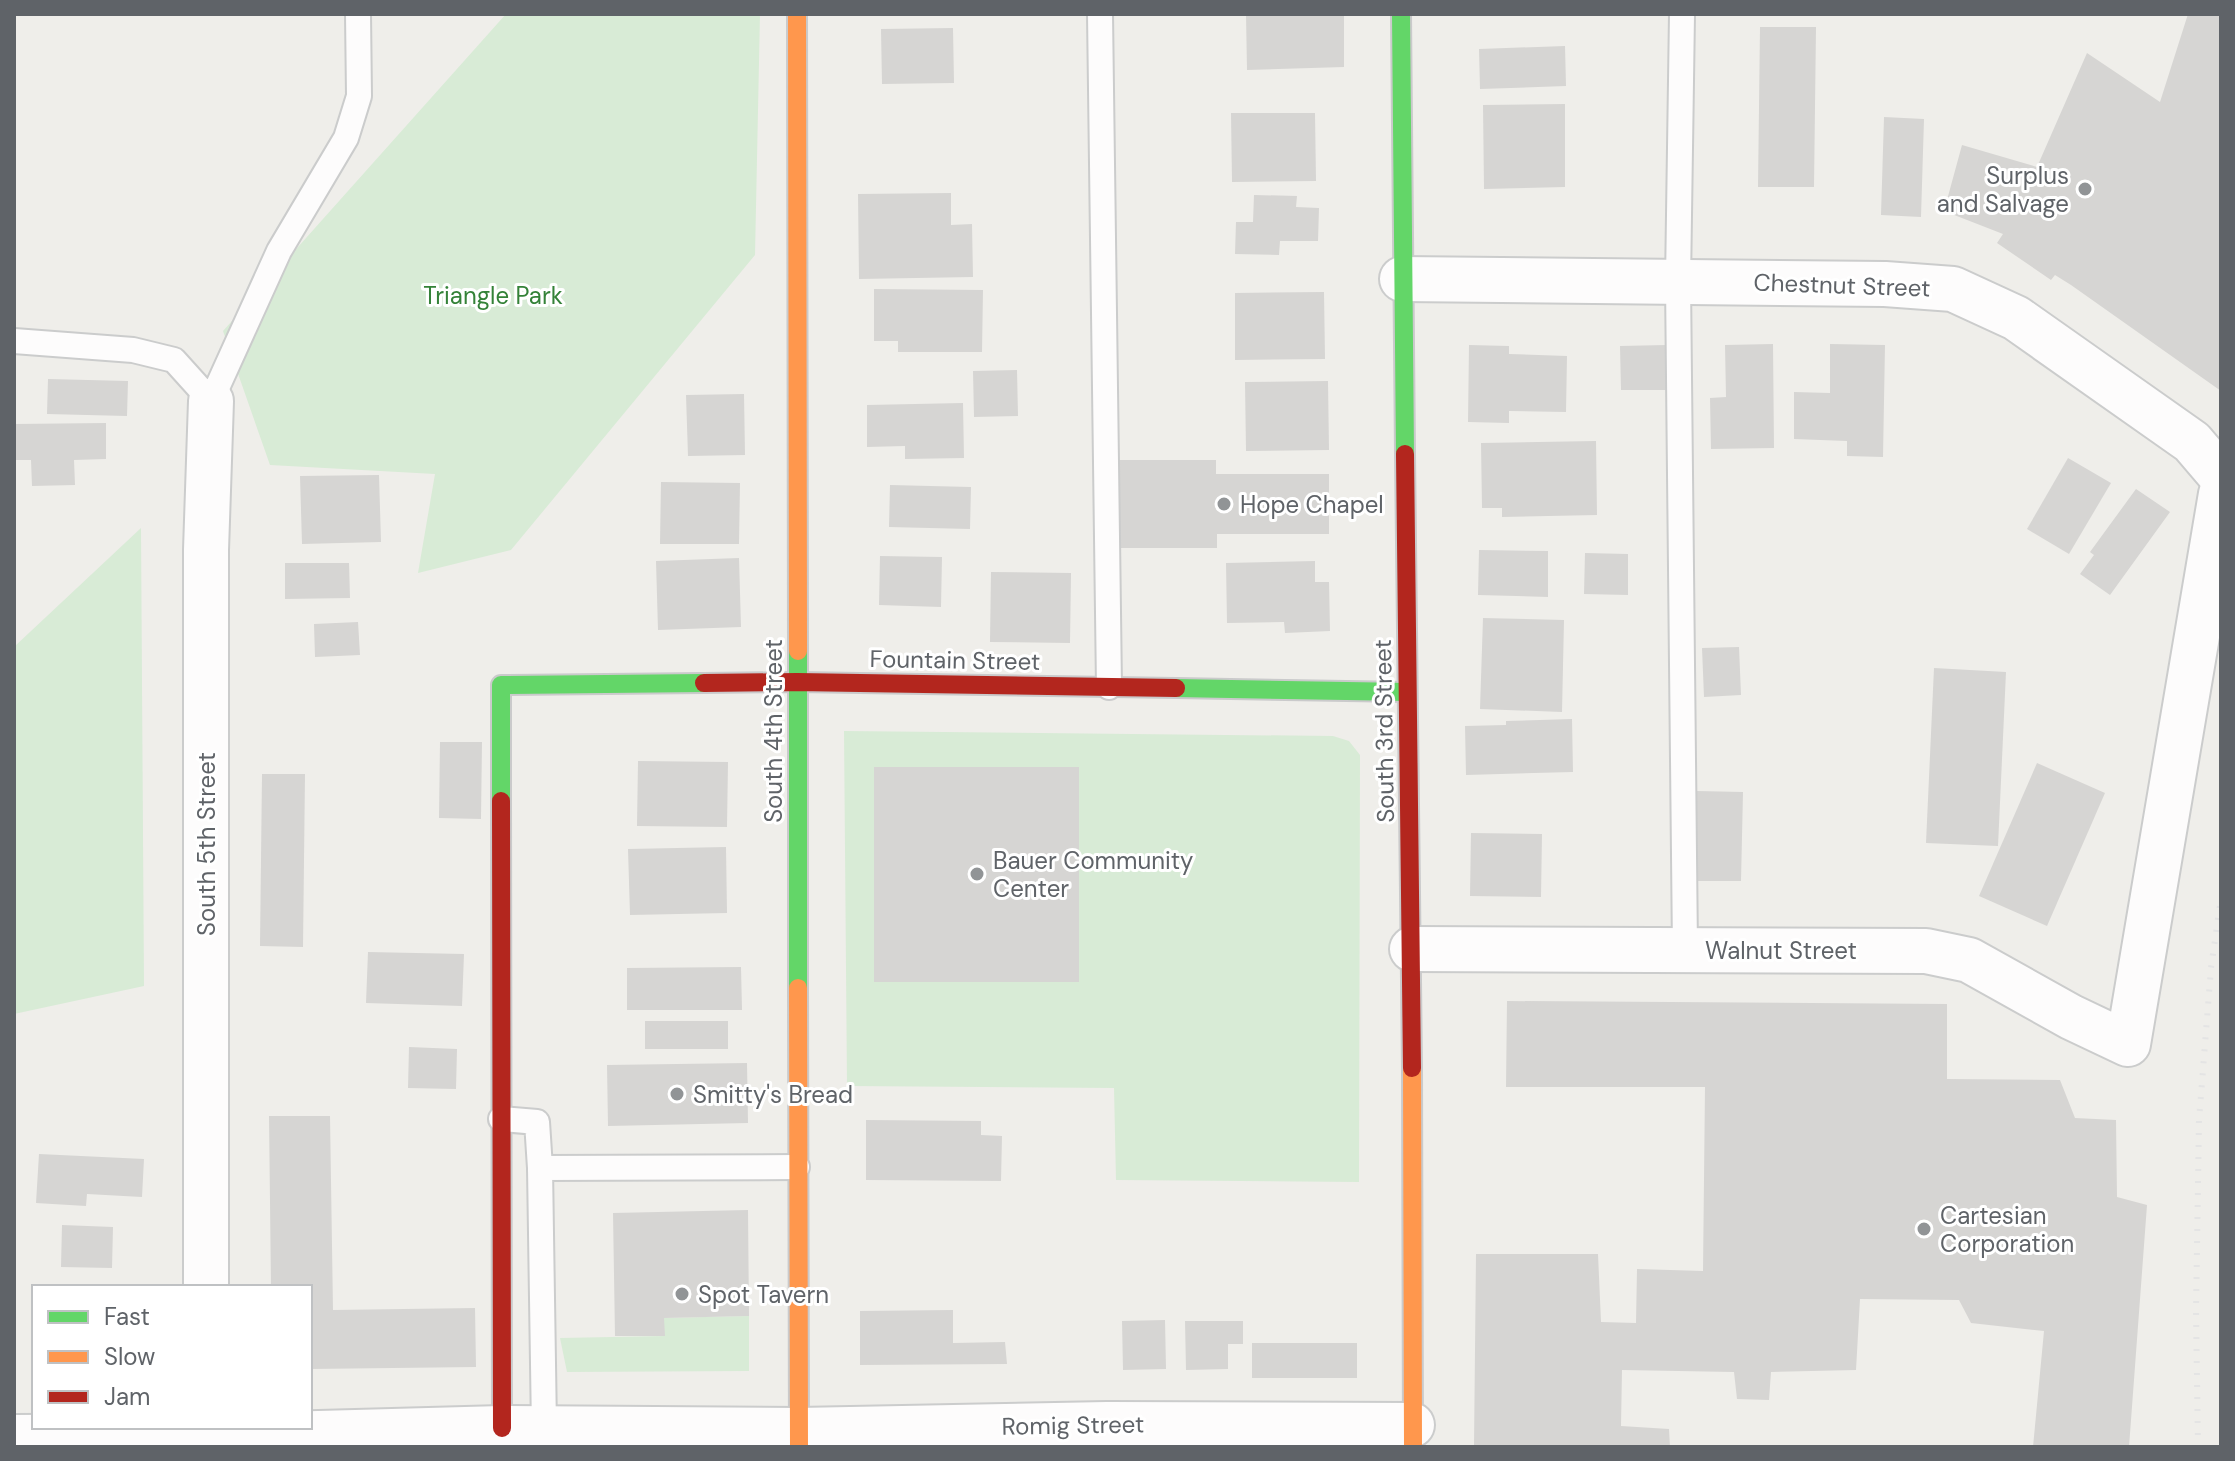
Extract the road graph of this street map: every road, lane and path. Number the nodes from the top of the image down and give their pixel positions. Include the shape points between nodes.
1 (358, 14) edge
2 (797, 14) edge
3 (1100, 14) edge
4 (1401, 14) edge
5 (1682, 14) edge
6 (1402, 279) junction
7 (1678, 282) junction
8 (14, 341) edge
9 (211, 401) junction
10 (2221, 476) edge
11 (2221, 494) edge
12 (797, 682) junction
13 (1109, 687) junction
14 (1407, 692) junction
15 (1412, 949) junction
16 (1685, 950) junction
17 (501, 1119) junction
18 (797, 1167) junction
19 (540, 1168) junction
20 (206, 1285) edge
21 (516, 1434) edge
22 (1107, 1436) edge
23 (1413, 1436) edge
24 (14, 1437) edge
25 (206, 1437) edge
26 (703, 1438) edge
27 (799, 1438) edge

1 - 9 lane via 359,96 346,138 279,251
2 - 12 street, South 4th Street
3 - 13 lane
4 - 6 street, South 3rd Street
5 - 7 lane
6 - 7 street, Chestnut Street
6 - 14 street, South 3rd Street
7 - 10 street, Chestnut Street via 1953,289 2016,318 2192,442
7 - 16 lane
8 - 9 lane via 133,350 174,360
9 - 20 street, South 5th Street via 206,550
11 - 16 street, Walnut Street via 2128,1044 1969,960 1926,951
12 - 13 street, Fountain Street
12 - 17 street, Fountain Street via 501,685
12 - 18 street, South 4th Street
13 - 14 street, Fountain Street
14 - 15 street, South 3rd Street
15 - 16 street, Walnut Street
15 - 23 street, South 3rd Street
17 - 19 lane via 537,1122
17 - 21 street
18 - 19 lane
18 - 27 street, South 4th Street
19 - 21 lane
21 - 25 street, Romig Street
21 - 26 street, Romig Street
22 - 23 street, Romig Street
22 - 27 street, Romig Street
24 - 25 street, Romig Street
26 - 27 street, Romig Street

